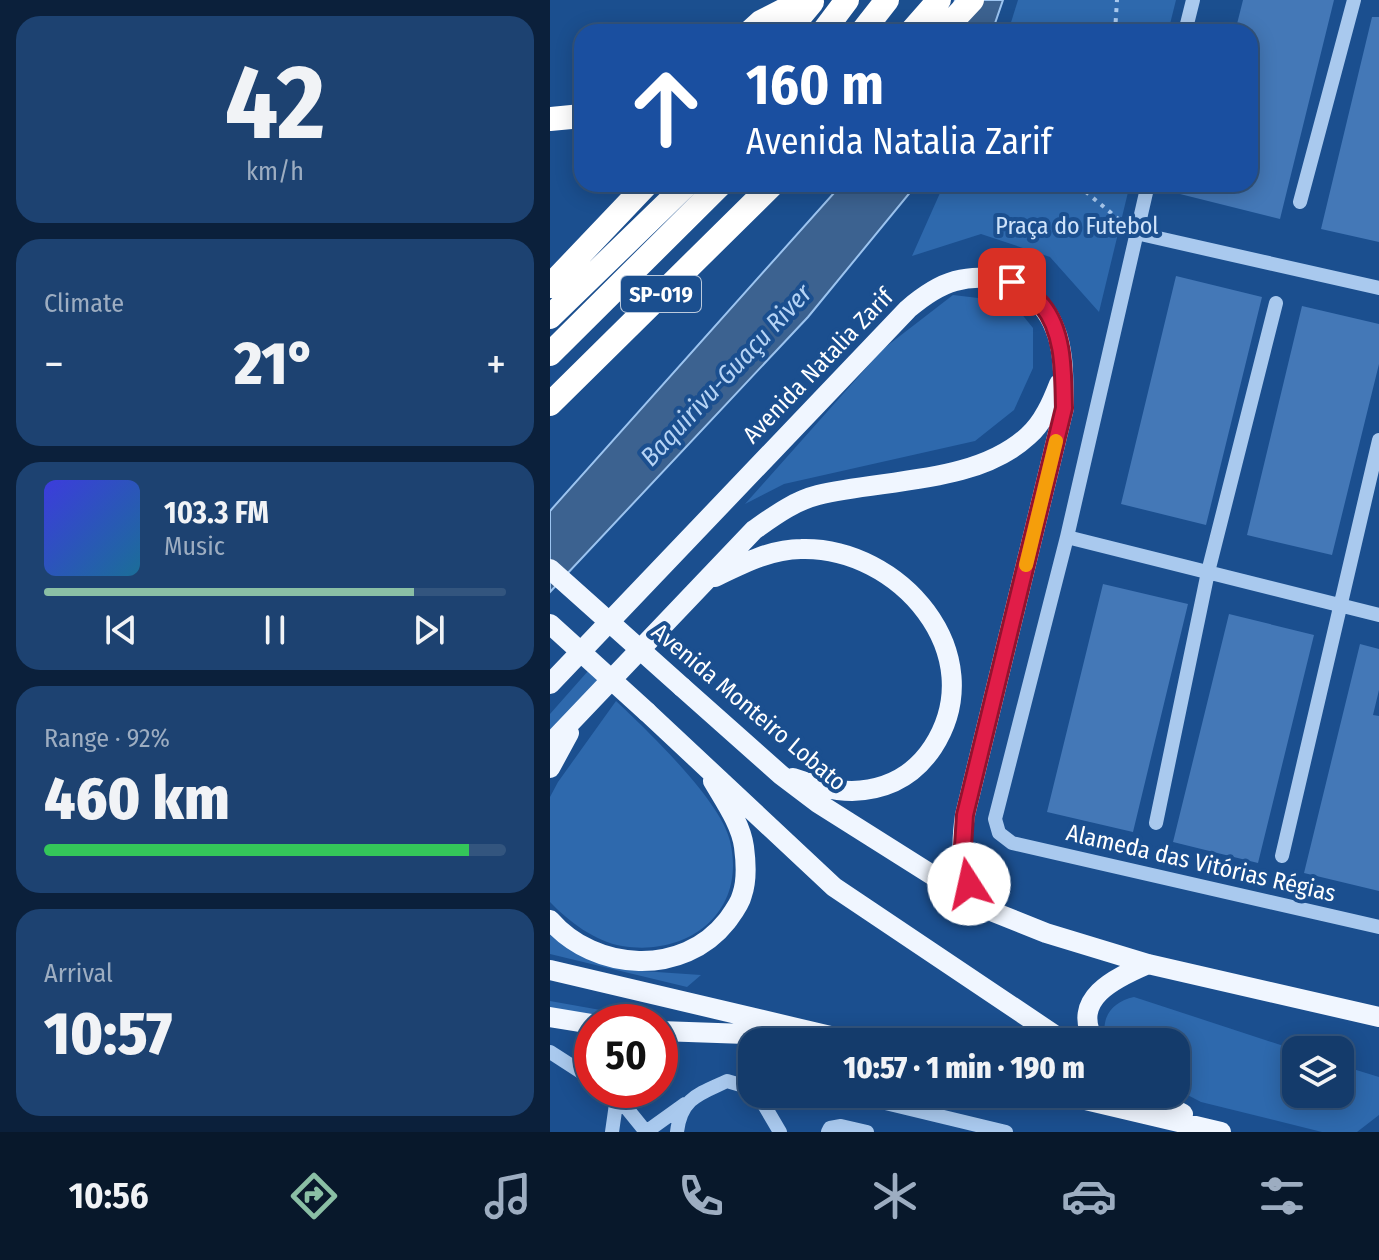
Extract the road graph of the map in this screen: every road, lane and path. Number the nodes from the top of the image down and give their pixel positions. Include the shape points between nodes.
1 (804, 0) edge
2 (813, 0) edge
3 (847, 0) edge
4 (887, 0) edge
5 (939, 0) edge
6 (972, 0) edge
7 (1117, 0) edge
8 (1193, 0) edge
9 (1354, 0) edge
10 (759, 24) edge
11 (794, 24) edge
12 (829, 24) edge
13 (868, 24) edge
14 (918, 24) edge
15 (950, 24) edge
16 (1116, 24) edge
17 (1187, 24) edge
18 (574, 117) edge
19 (550, 119) edge
20 (639, 192) edge
21 (679, 192) edge
22 (713, 192) edge
23 (765, 192) edge
24 (1086, 192) edge
25 (1146, 192) edge
26 (1300, 202) dead end
27 (1136, 233) junction
28 (550, 286) edge
29 (1379, 288) edge
30 (1276, 303) dead end
31 (550, 317) edge
32 (552, 352) edge
33 (1063, 371) junction
34 (550, 404) edge
35 (1379, 440) edge
36 (1067, 537) junction
37 (550, 569) edge
38 (1208, 572) junction
39 (701, 584) junction
40 (1340, 605) junction
41 (1379, 615) edge
42 (550, 624) edge
43 (550, 684) edge
44 (579, 713) junction
45 (550, 744) edge
46 (701, 760) junction
47 (550, 768) edge
48 (781, 775) junction
49 (1156, 823) dead end
50 (1282, 856) dead end
51 (986, 909) junction
52 (550, 920) edge
53 (1379, 927) edge
54 (1148, 964) junction
55 (550, 970) edge
56 (1377, 1016) edge
57 (550, 1017) edge
58 (574, 1021) edge
59 (796, 1028) edge
60 (1044, 1028) edge
61 (1090, 1028) edge
62 (678, 1032) edge
63 (738, 1034) edge
64 (550, 1052) edge
65 (574, 1070) edge
66 (738, 1084) edge
67 (686, 1103) junction
68 (613, 1108) edge
69 (625, 1108) edge
70 (765, 1108) edge
71 (906, 1108) edge
72 (1120, 1108) edge
73 (1170, 1108) edge
74 (612, 1132) edge
75 (645, 1132) edge
76 (677, 1132) edge
77 (780, 1132) edge
78 (828, 1132) edge
79 (867, 1132) edge
80 (1006, 1132) edge
81 (1224, 1132) edge

1 - 10 highway
2 - 11 highway
3 - 12 highway
4 - 13 highway
5 - 14 highway
6 - 15 highway
7 - 16 path
8 - 17 street
9 - 26 street
18 - 19 highway
20 - 28 highway
21 - 31 highway, SP-019
22 - 32 highway
23 - 34 highway, SP-019
24 - 27 path
25 - 27 street
27 - 29 street
27 - 36 street
30 - 38 street
33 - 39 main road, Avenida Natalia Zarif via 1051,406 1030,435 1000,457 804,501 754,530
33 - 43 main road, Avenida Natalia Zarif via 1056,330 1042,304 1012,282 956,280 928,292
33 - 51 main road via 1064,408 965,815 962,862
35 - 40 street
36 - 38 street
36 - 53 street, Alameda das Vitórias Régias via 995,819 999,833 1012,843
37 - 48 main road, Avenida Monteiro Lobato, bridge
38 - 40 street
38 - 49 street
39 - 44 main road, Avenida Natalia Zarif
39 - 48 main road via 770,554 828,549 859,557 913,596 936,623 953,681 950,710 939,738 906,777 879,788 849,791
40 - 41 street
40 - 50 street
42 - 46 main road, bridge
44 - 45 main road, Avenida Natalia Zarif
44 - 47 main road
46 - 52 main road via 744,843 742,896 719,931 702,946 674,958 645,962 590,950
46 - 60 main road via 834,887
48 - 51 main road, Avenida Monteiro Lobato
51 - 54 main road, Avenida Monteiro Lobato
54 - 56 main road, Avenida Monteiro Lobato
54 - 61 main road via 1098,991 1087,1019
55 - 59 main road
57 - 58 main road
62 - 63 main road
64 - 65 street
66 - 67 street via 727,1081
67 - 75 street
67 - 76 street
68 - 74 street
69 - 75 street
70 - 77 street
71 - 80 street
72 - 81 main road
73 - 81 main road
78 - 79 street via 841,1126

